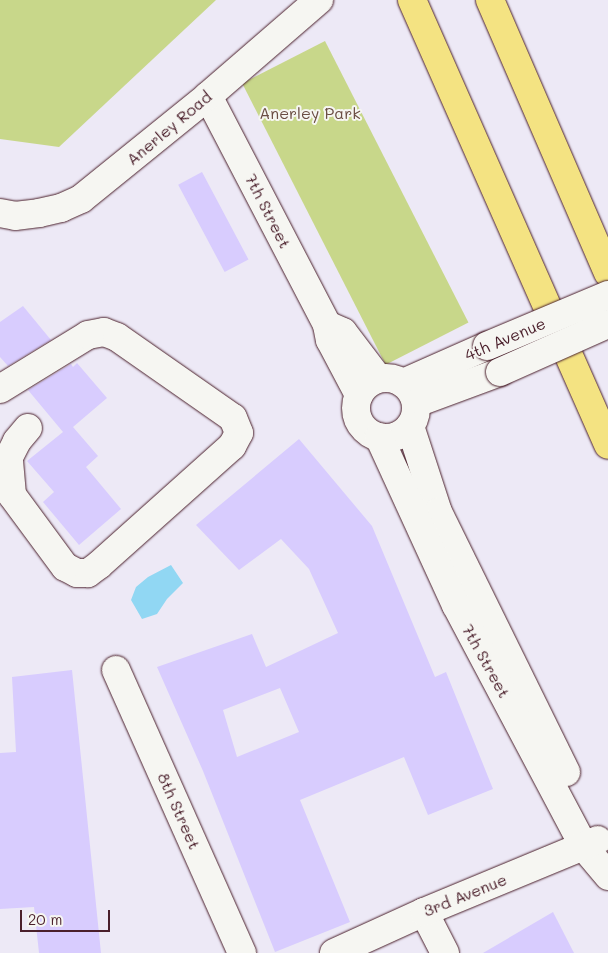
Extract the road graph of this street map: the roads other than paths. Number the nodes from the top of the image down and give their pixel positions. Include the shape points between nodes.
1 (319, 0) edge
2 (412, 0) edge
3 (490, 0) edge
4 (208, 96) junction
5 (0, 213) edge
6 (608, 273) edge
7 (608, 295) edge
8 (608, 324) edge
9 (0, 390) edge
10 (393, 397) junction
11 (28, 428) dead end
12 (379, 437) junction
13 (608, 445) edge
14 (468, 599) junction
15 (116, 670) dead end
16 (591, 844) junction
17 (608, 876) edge
18 (424, 912) junction
19 (242, 953) edge
20 (334, 953) edge
21 (444, 953) edge

1 - 4 street, Anerley Road
2 - 13 highway
3 - 6 highway
4 - 5 street, Anerley Road via 81,199 38,213 15,216
4 - 10 street, 7th Street via 327,325 343,332
7 - 10 street, 4th Avenue, bridge via 487,346
8 - 10 street, 4th Avenue, bridge via 500,372
9 - 11 street via 88,335 104,332 117,337 233,418 239,433 232,446 99,565 88,573 77,573 65,568 12,495 9,456
10 - 12 street via 402,433 391,438
10 - 12 street via 356,413 360,424
10 - 14 street, 7th Street
12 - 14 street, 7th Street
14 - 16 street, 7th Street
15 - 19 street, 8th Street
16 - 17 street, 7th Street
16 - 18 street, 3rd Avenue
18 - 20 street, 3rd Avenue
18 - 21 street

